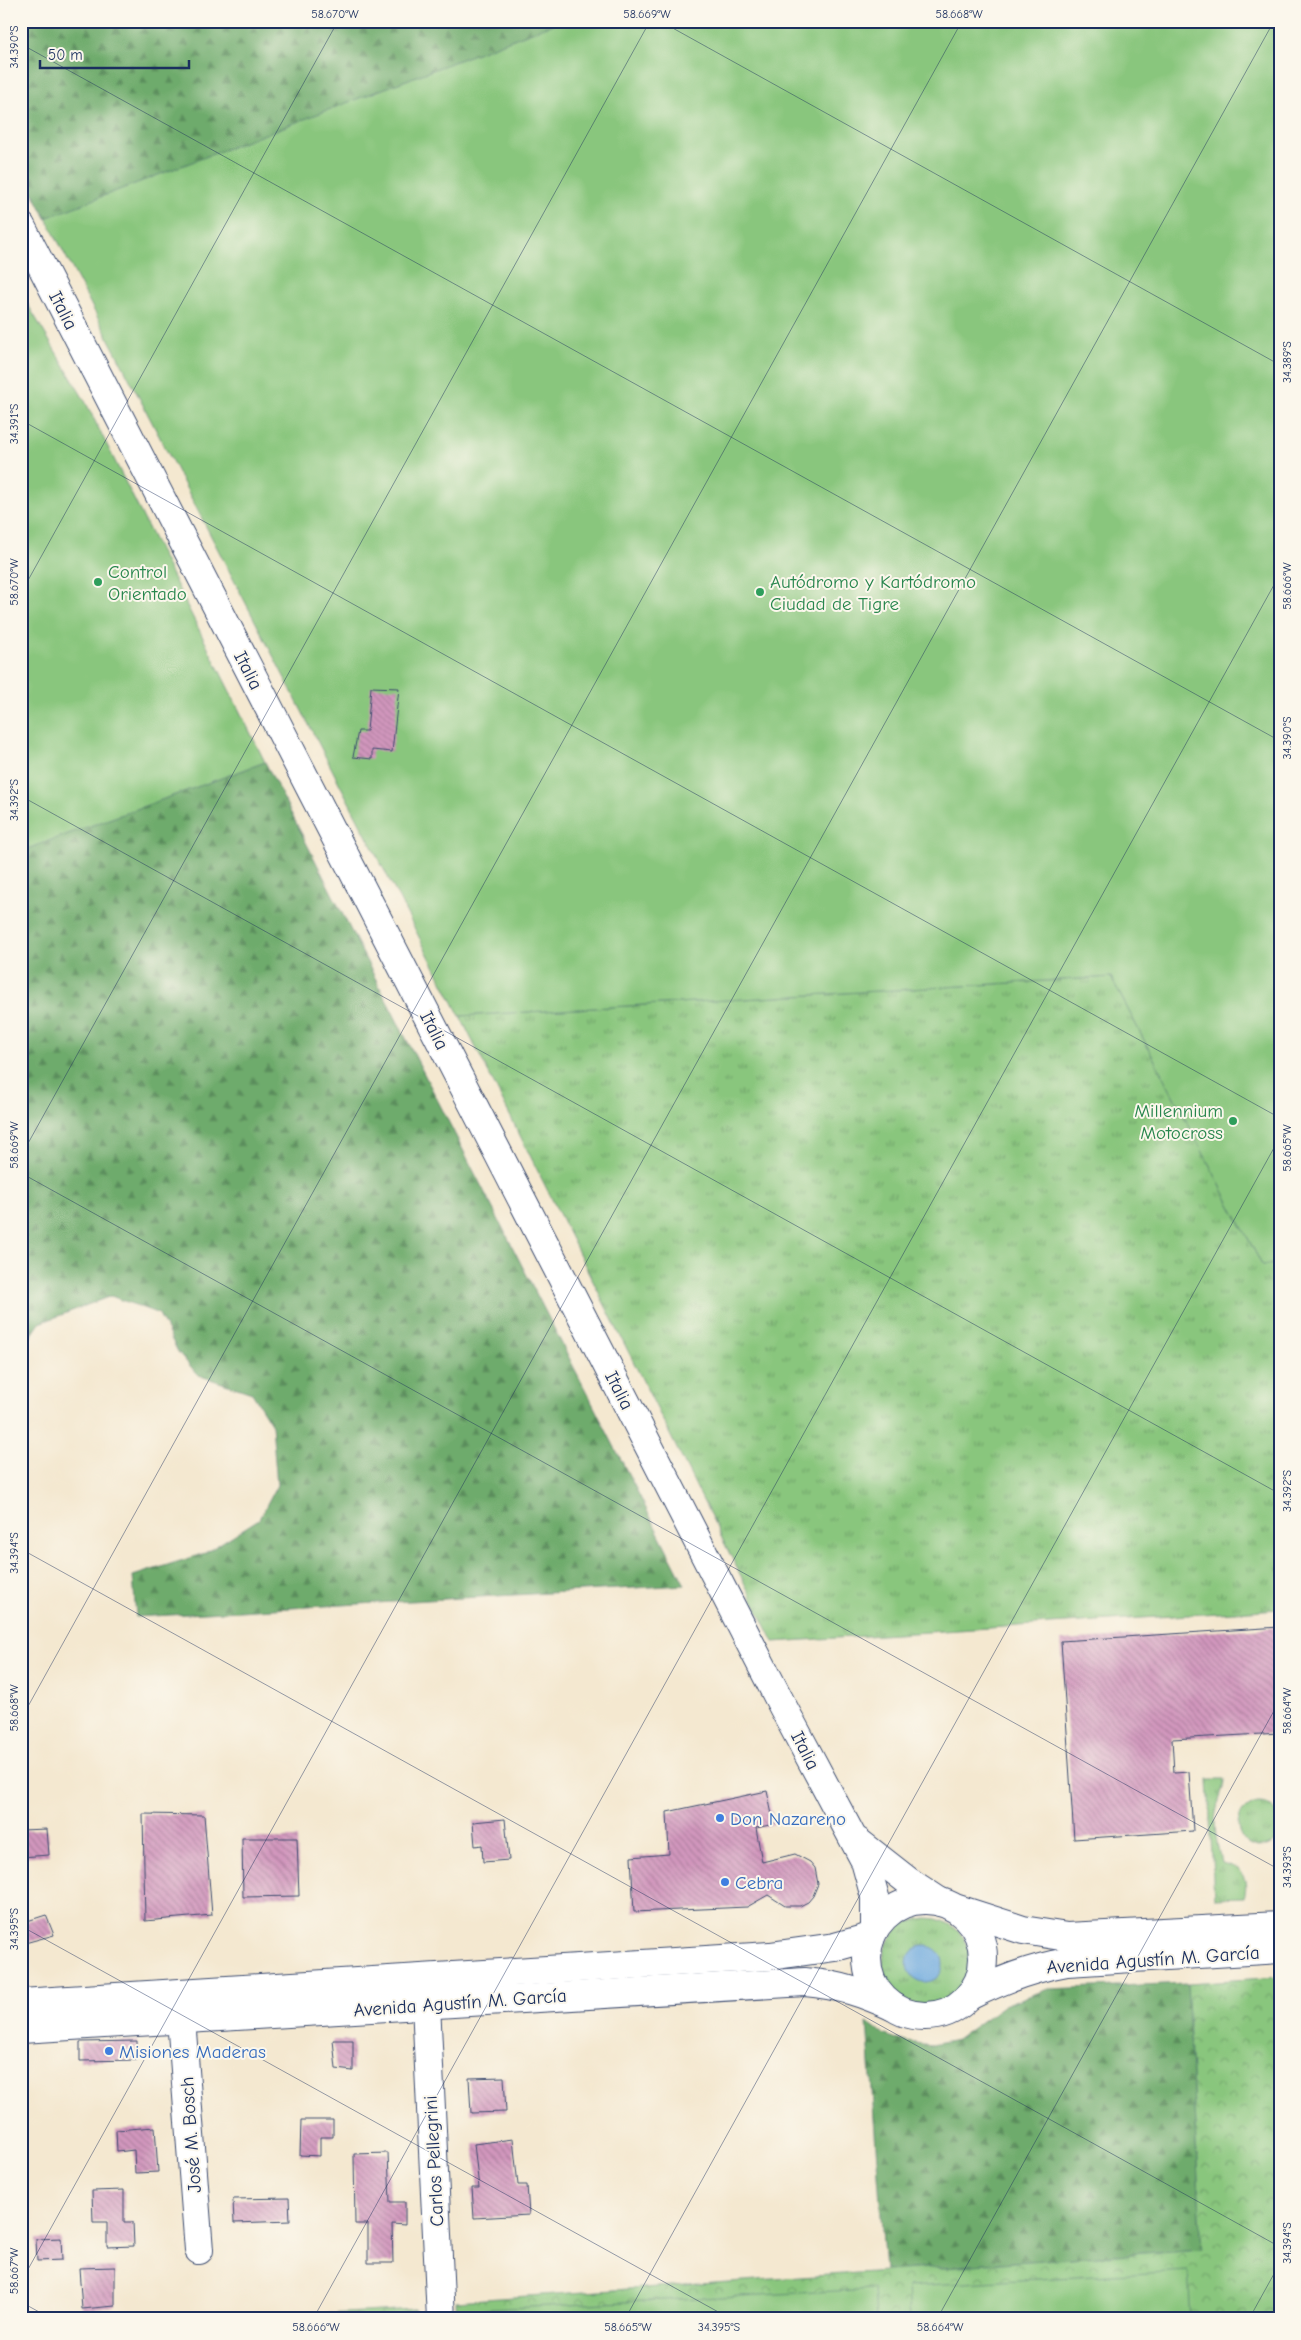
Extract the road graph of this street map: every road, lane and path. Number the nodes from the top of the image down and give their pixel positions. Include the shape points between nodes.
1 (21, 226) edge
2 (849, 1833) junction
3 (947, 1905) junction
4 (1280, 1926) edge
5 (873, 1932) junction
6 (1280, 1949) edge
7 (972, 1995) junction
8 (21, 2004) edge
9 (426, 2004) junction
10 (894, 2007) junction
11 (182, 2019) junction
12 (21, 2029) edge
13 (199, 2250) dead end
14 (441, 2319) edge

1 - 2 main road, Italia
2 - 3 main road, Italia via 886,1864
2 - 5 main road, Italia via 870,1876 875,1897
3 - 4 main road, Avenida Agustín M. García via 1023,1930 1067,1937
3 - 5 main road via 921,1899 902,1904 888,1913
3 - 7 main road via 969,1919 979,1934 984,1952 981,1973
5 - 8 main road, Avenida Agustín M. García via 834,1947 770,1956
5 - 10 main road via 867,1963 871,1980 881,1996
6 - 7 main road, Avenida Agustín M. García via 1067,1962 1004,1978
7 - 10 main road via 949,2012 930,2017 912,2015
9 - 10 main road, Avenida Agustín M. García via 805,1982 837,1985
9 - 11 main road, Avenida Agustín M. García
9 - 14 main road, Carlos Pellegrini
11 - 12 main road, Avenida Agustín M. García
11 - 13 main road, José M. Bosch

